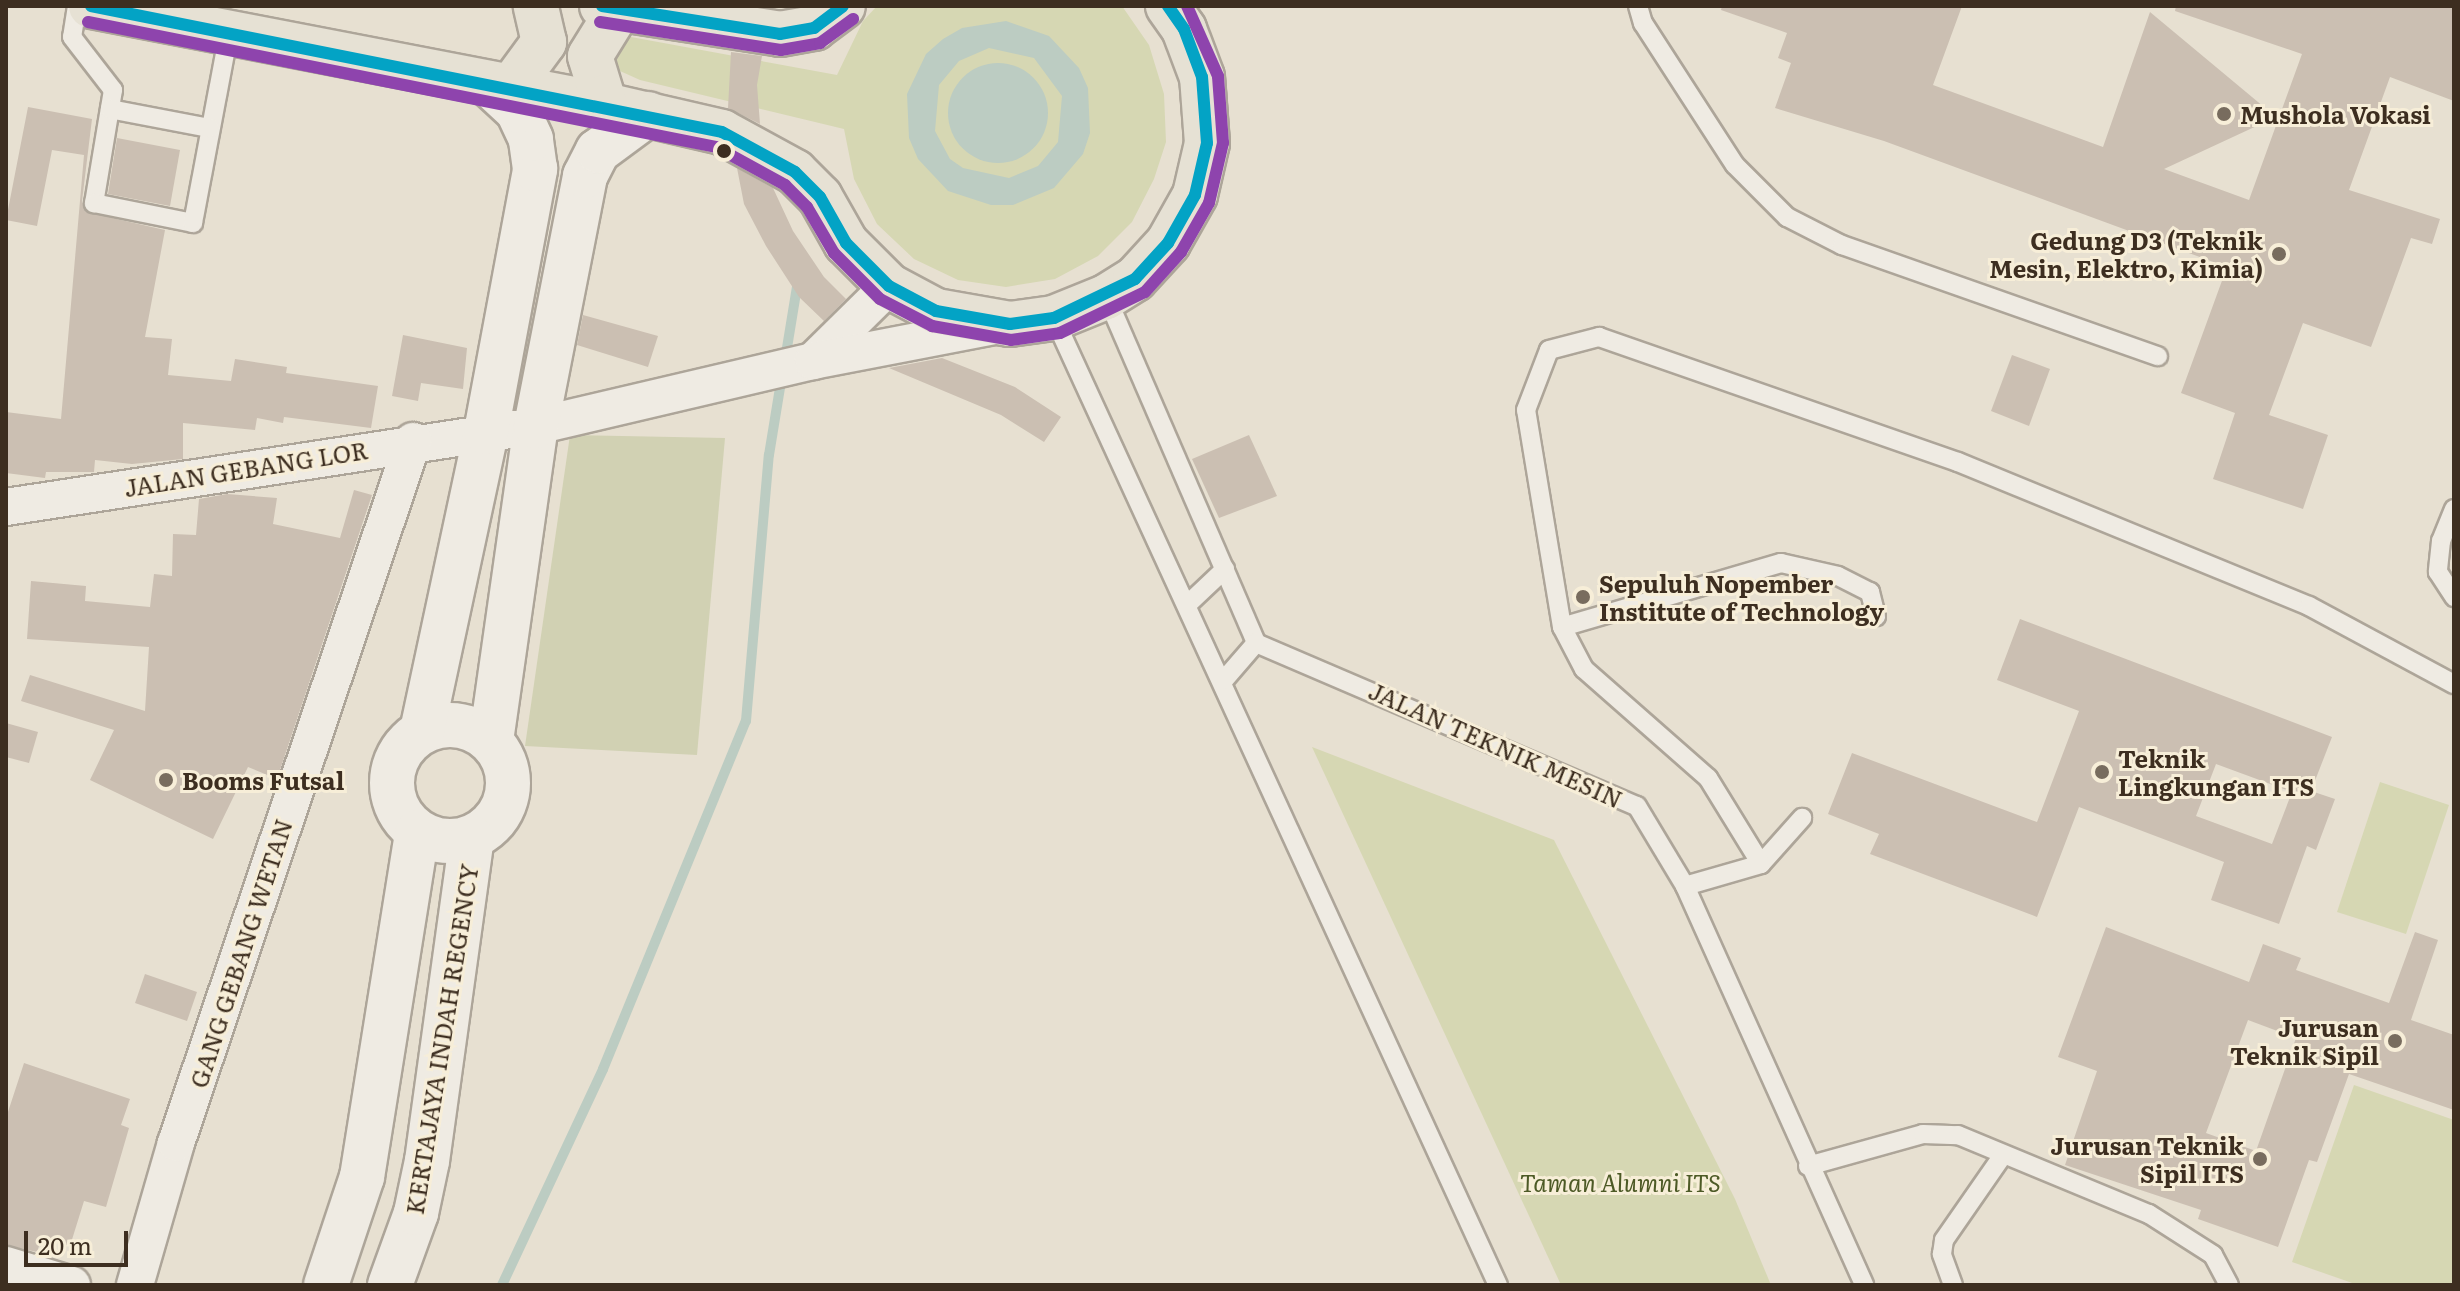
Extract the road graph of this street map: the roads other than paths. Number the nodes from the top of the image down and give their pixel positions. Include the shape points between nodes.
1 (77, 6) edge
2 (91, 6) edge
3 (536, 6) edge
4 (843, 6) edge
5 (1168, 6) edge
6 (611, 8) edge
7 (1643, 12) edge
8 (725, 16) edge
9 (229, 33) junction
10 (500, 85) junction
11 (605, 105) junction
12 (110, 109) junction
13 (648, 114) junction
14 (210, 128) junction
15 (889, 286) junction
16 (1106, 297) junction
17 (1054, 318) junction
18 (1010, 324) junction
19 (2158, 356) dead end
20 (808, 362) junction
21 (536, 426) junction
22 (486, 432) junction
23 (413, 441) junction
24 (6, 507) edge
25 (2454, 509) edge
26 (1225, 569) junction
27 (2454, 597) edge
28 (1188, 604) junction
29 (1876, 616) dead end
30 (1562, 627) junction
31 (1256, 643) junction
32 (1224, 680) junction
33 (2454, 684) edge
34 (422, 731) junction
35 (491, 741) junction
36 (1802, 818) dead end
37 (417, 832) junction
38 (472, 838) junction
39 (1761, 864) junction
40 (1685, 886) junction
41 (2003, 1155) junction
42 (1808, 1166) junction
43 (6, 1265) edge
44 (72, 1285) edge
45 (135, 1285) edge
46 (326, 1285) edge
47 (390, 1285) edge
48 (1498, 1285) edge
49 (1864, 1285) edge
50 (1953, 1285) edge
51 (2229, 1285) edge

1 - 12 lane via 72,37 113,90
2 - 9 main road
3 - 10 main road via 544,42
4 - 8 main road via 814,28 780,34
5 - 16 main road via 1184,29 1202,77 1207,143 1195,195 1168,243 1135,279
6 - 8 main road
6 - 11 main road via 590,56
7 - 19 lane via 1735,165 1787,217 1842,245
9 - 10 main road
9 - 14 lane
10 - 11 main road
10 - 22 street via 531,139 535,169
11 - 13 main road
12 - 14 lane
12 - 14 lane via 94,203 193,223
13 - 15 main road via 722,132 795,172 820,197 846,243
13 - 21 street via 598,151 585,176
15 - 18 main road via 936,311
15 - 20 street
16 - 17 main road
16 - 26 lane
17 - 18 main road
17 - 28 lane
18 - 20 street
20 - 21 street
21 - 22 street
21 - 35 street
22 - 23 street, JALAN GEBANG LOR
22 - 34 street
23 - 24 street, JALAN GEBANG LOR
23 - 45 street, GANG GEBANG WETAN via 176,1143
25 - 27 lane via 2441,541 2438,572
26 - 28 lane
26 - 31 lane
28 - 32 lane
29 - 30 lane via 1870,592 1838,576 1781,563
30 - 33 lane via 1526,410 1549,350 1599,337 1958,462 2309,606
30 - 39 lane via 1584,669 1708,778
31 - 32 lane
31 - 40 lane, JALAN TEKNIK MESIN via 1637,806
32 - 48 lane
34 - 35 street via 463,726
34 - 37 street via 403,746 392,768 391,793 399,815
35 - 38 street via 504,761 509,783 492,825
36 - 39 lane
37 - 38 street via 444,842
37 - 46 street via 368,1147
38 - 47 street, KERTAJAYA INDAH REGENCY via 427,1161 416,1213
39 - 40 lane
40 - 42 lane, JALAN TEKNIK MESIN
41 - 42 lane via 1958,1135 1923,1134
41 - 50 lane via 1944,1240 1942,1254
41 - 51 lane via 2149,1214 2213,1255
42 - 49 lane, JALAN TEKNIK MESIN
43 - 44 street

